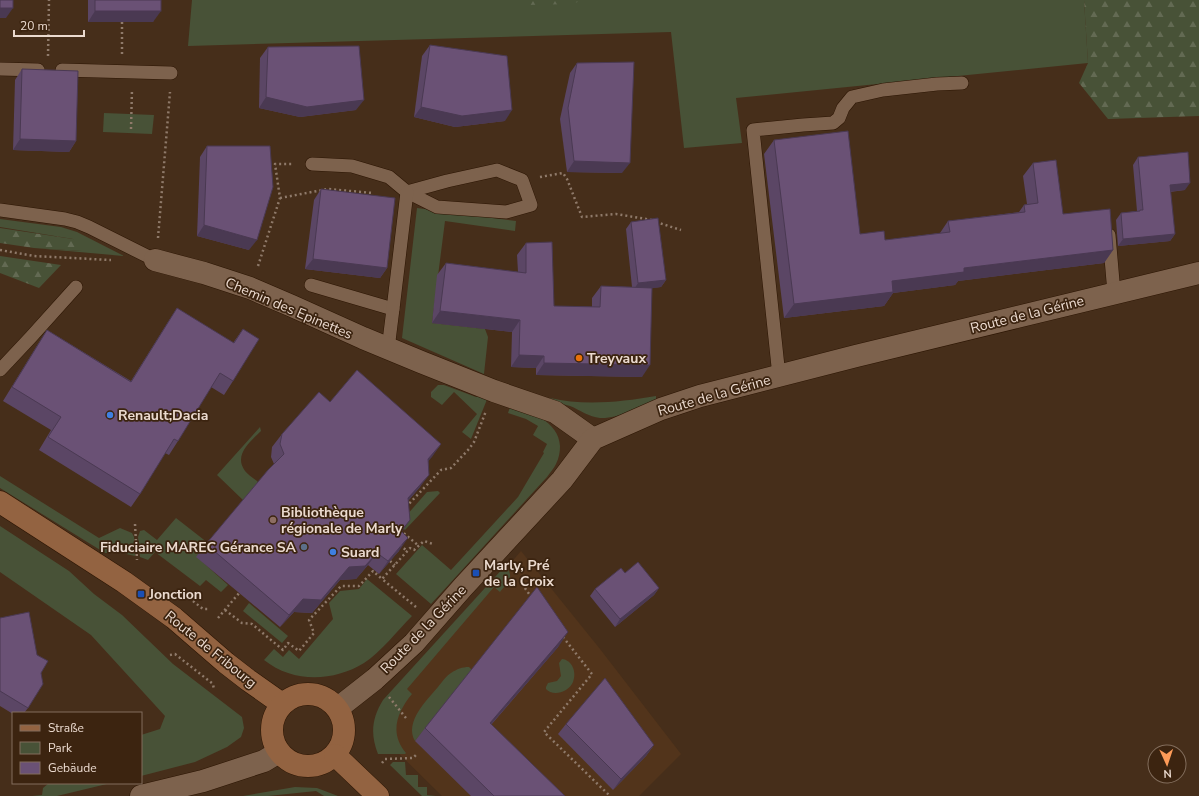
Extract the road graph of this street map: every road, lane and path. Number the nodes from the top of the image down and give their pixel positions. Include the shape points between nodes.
1 (49, 0) edge
2 (122, 14) edge
3 (0, 69) edge
4 (48, 70) junction
5 (127, 72) junction
6 (171, 73) joint
7 (962, 83) dead end
8 (131, 129) dead end
9 (275, 164) dead end
10 (312, 164) dead end
11 (522, 180) junction
12 (408, 192) junction
13 (280, 198) junction
14 (0, 210) edge
15 (1108, 220) edge
16 (681, 230) dead end
17 (158, 236) dead end
18 (0, 250) edge
19 (118, 260) dead end
20 (156, 260) joint
21 (256, 270) dead end
22 (1199, 273) edge
23 (311, 285) dead end
24 (76, 287) dead end
25 (1114, 293) junction
26 (394, 309) junction
27 (388, 349) junction
28 (0, 370) edge
29 (779, 376) junction
30 (505, 395) junction
31 (593, 439) junction
32 (0, 502) edge
33 (403, 512) edge
34 (136, 524) dead end
35 (397, 528) edge
36 (396, 541) edge
37 (433, 544) dead end
38 (419, 546) junction
39 (407, 551) junction
40 (137, 560) dead end
41 (390, 561) edge
42 (395, 565) junction
43 (382, 579) junction
44 (522, 584) dead end
45 (241, 590) edge
46 (536, 602) edge
47 (225, 610) junction
48 (420, 610) dead end
49 (218, 618) dead end
50 (559, 632) edge
51 (170, 655) dead end
52 (214, 690) dead end
53 (388, 695) dead end
54 (282, 704) junction
55 (338, 708) junction
56 (406, 718) dead end
57 (279, 752) junction
58 (334, 755) junction
59 (416, 755) dead end
60 (382, 763) dead end
61 (180, 792) edge
62 (141, 796) edge
63 (378, 796) edge
64 (610, 796) edge

1 - 4 path
2 - 5 path
3 - 4 lane
4 - 5 lane
5 - 6 lane
5 - 8 path
6 - 17 path
7 - 29 lane via 883,90 852,97 833,123 753,130
9 - 13 path
10 - 12 lane via 359,168 389,177
11 - 12 lane via 497,170
11 - 12 lane via 531,205 506,212 437,207
11 - 16 path via 563,173 582,217 616,214 649,219
12 - 13 path via 372,193 328,189
12 - 26 lane
13 - 21 path
14 - 20 lane via 77,222
15 - 25 lane
18 - 19 path via 34,256
20 - 27 street, Chemin des Epinettes via 250,288
22 - 25 street, Route de la Gérine
23 - 26 lane
24 - 28 lane
25 - 29 street, Route de la Gérine
26 - 27 lane
27 - 30 street, Chemin des Epinettes
29 - 31 street, Route de la Gérine via 700,396 661,409
30 - 31 street, Chemin des Epinettes via 555,412
30 - 33 path via 502,406 490,401 474,442 469,448 451,468 441,470
31 - 55 street, Route de la Gérine via 562,480 414,643 375,679
32 - 54 main road, Route de Fribourg via 124,582 174,618 226,664
34 - 40 path
35 - 38 path
36 - 39 path
37 - 38 path via 424,542
38 - 39 path
39 - 42 path
41 - 42 path
42 - 43 path
43 - 47 path via 373,571 359,586 341,586 309,620 314,633 299,651 288,643 283,650 252,624 242,623
43 - 48 path
44 - 46 path
45 - 47 path
47 - 49 path
50 - 64 path via 592,674 544,732
51 - 52 path via 175,654 213,684
53 - 56 path
54 - 55 main road via 303,694 316,694 328,699
54 - 57 main road via 272,722 274,744
55 - 58 main road via 345,732 342,744
57 - 58 main road via 287,760 306,767 327,762
57 - 61 street via 264,762 203,781
58 - 63 main road
59 - 60 path via 413,758 385,759
61 - 62 street

